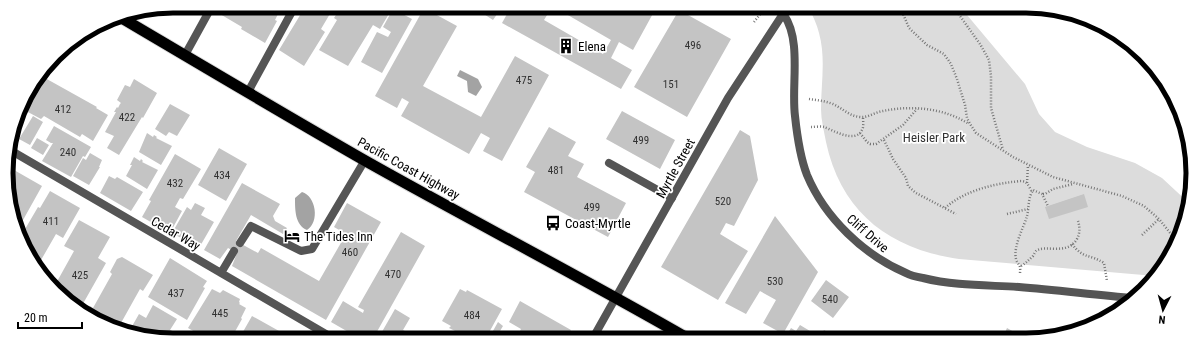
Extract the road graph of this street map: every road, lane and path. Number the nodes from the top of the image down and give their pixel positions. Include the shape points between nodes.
1 (208, 13) edge
2 (291, 13) edge
3 (903, 13) edge
4 (958, 13) edge
5 (783, 14) joint
6 (126, 20) edge
7 (185, 55) junction
8 (248, 92) junction
9 (822, 101) dead end
10 (917, 109) junction
11 (863, 117) junction
12 (970, 124) junction
13 (823, 127) dead end
14 (860, 133) junction
15 (884, 140) junction
16 (1004, 151) junction
17 (14, 152) edge
18 (365, 160) junction
19 (609, 163) dead end
20 (1028, 165) junction
21 (1027, 183) junction
22 (1075, 183) junction
23 (1032, 192) junction
24 (1042, 194) junction
25 (672, 198) junction
26 (1048, 206) dead end
27 (945, 208) junction
28 (1028, 209) junction
29 (956, 214) dead end
30 (1006, 214) dead end
31 (1159, 219) junction
32 (1078, 220) dead end
33 (1142, 235) dead end
34 (1173, 237) edge
35 (240, 243) dead end
36 (1072, 244) junction
37 (234, 251) dead end
38 (1016, 259) dead end
39 (1021, 266) dead end
40 (221, 273) junction
41 (1109, 296) junction
42 (616, 297) junction
43 (1126, 297) edge
44 (324, 333) edge
45 (597, 333) edge
46 (678, 333) edge

1 - 7 street
2 - 8 street
3 - 12 path via 909,28 927,45 944,54 951,64
4 - 16 path via 988,60 991,108
5 - 25 street, Myrtle Street via 728,98
5 - 41 street, Cliff Drive via 791,30 795,55 794,114 807,175 837,223 857,243 880,260 907,274 942,283
6 - 7 highway, Pacific Coast Highway
7 - 8 highway, Pacific Coast Highway
8 - 18 highway, Pacific Coast Highway
9 - 11 path via 834,104 851,115
10 - 11 path via 893,109
10 - 12 path via 954,115
10 - 15 path via 903,125
11 - 14 path via 863,128
12 - 16 path via 976,133
13 - 14 path via 852,136
14 - 15 path via 870,144
15 - 27 path via 908,186
16 - 20 path
17 - 40 street, Cedar Way
18 - 35 street via 312,249 301,250 251,226
18 - 42 highway, Pacific Coast Highway
19 - 25 street
20 - 21 path
20 - 22 path via 1053,177
21 - 23 path
21 - 27 path via 1023,181 984,188 964,196
22 - 24 path via 1053,188
22 - 31 path via 1122,196 1144,206
23 - 24 path via 1033,190
23 - 28 path
24 - 26 path
25 - 42 street, Myrtle Street
27 - 29 path
28 - 30 path
28 - 38 path via 1017,244
31 - 33 path
31 - 34 path
32 - 36 path via 1079,234
36 - 39 path via 1036,250 1027,263
36 - 41 path via 1083,255 1104,263
37 - 40 street
40 - 44 street, Cedar Way
41 - 43 street, Cliff Drive
42 - 45 street, Myrtle Street
42 - 46 highway, Pacific Coast Highway

